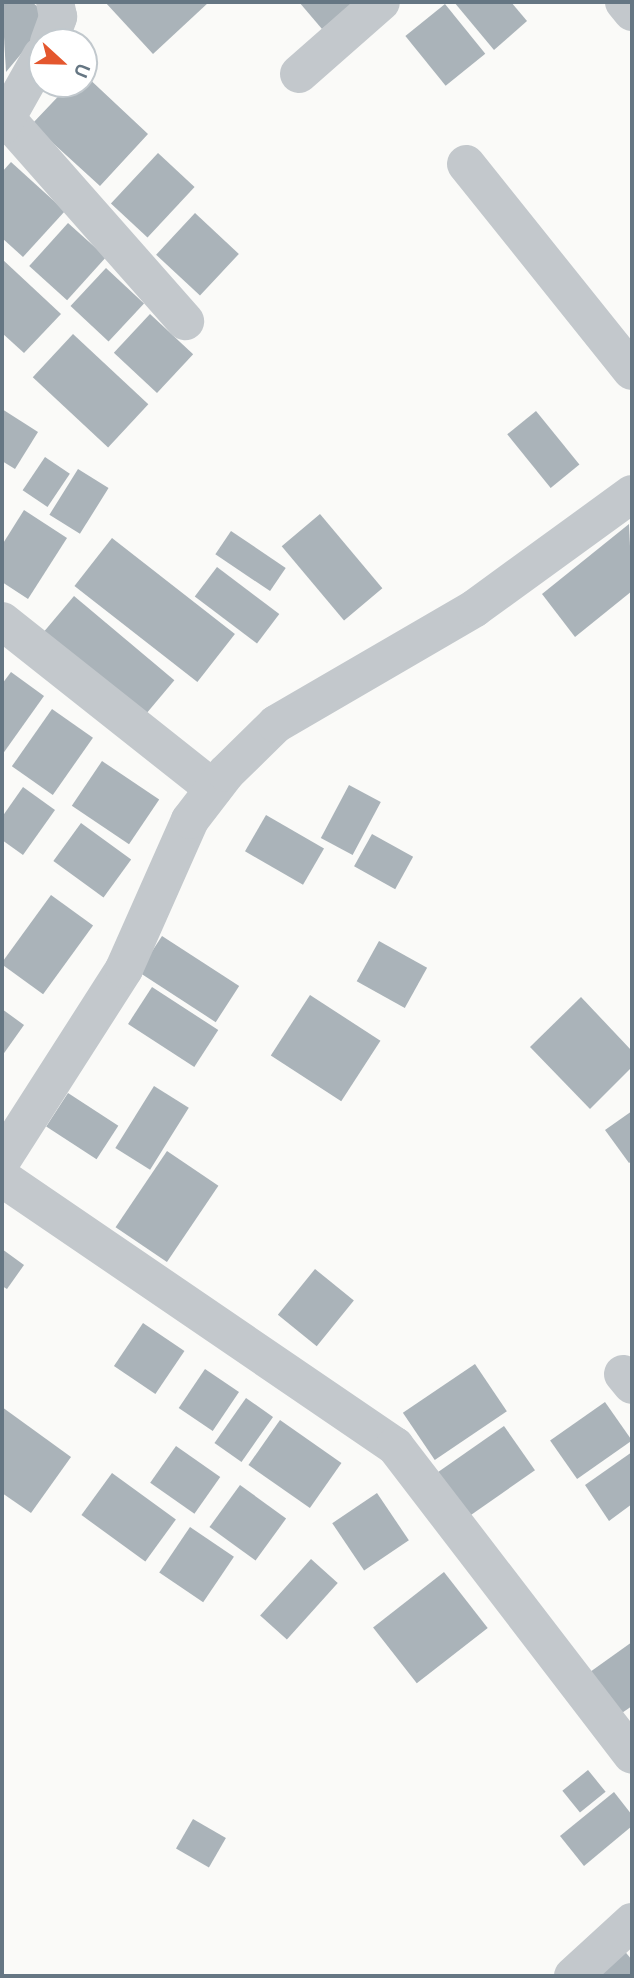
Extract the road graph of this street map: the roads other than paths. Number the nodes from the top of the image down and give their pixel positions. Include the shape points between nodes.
1 (55, 2) edge
2 (382, 2) edge
3 (624, 2) edge
4 (632, 12) edge
5 (54, 28) edge
6 (299, 74) dead end
7 (28, 80) edge
8 (4, 122) edge
9 (466, 164) dead end
10 (186, 321) dead end
11 (632, 371) edge
12 (632, 496) edge
13 (2, 621) edge
14 (214, 789) junction
15 (2, 1160) edge
16 (2, 1178) edge
17 (632, 1755) edge
18 (632, 1922) edge
19 (573, 1976) edge

1 - 5 street via 58,17
2 - 6 street
3 - 4 street
7 - 8 street
8 - 10 street
9 - 11 street
12 - 14 street via 475,608 276,724
13 - 14 street
14 - 15 street via 190,820 124,969
16 - 17 street via 395,1446
18 - 19 street

